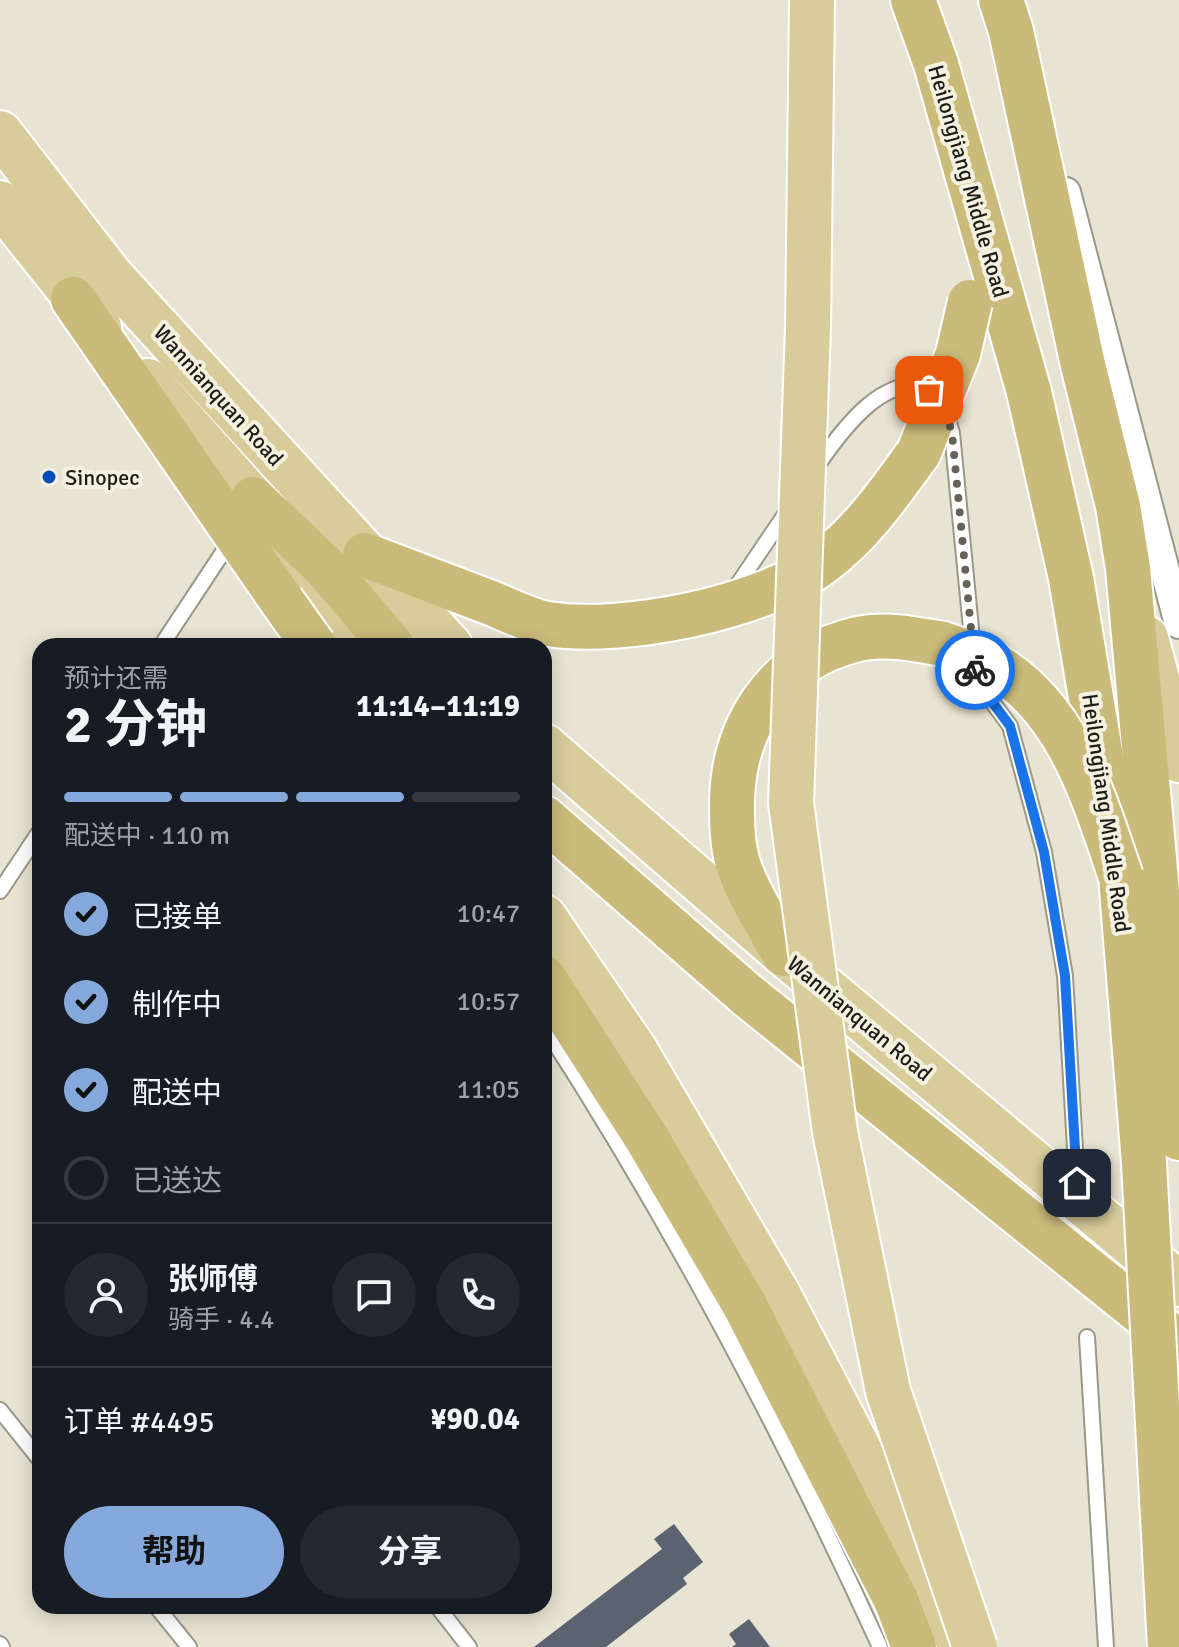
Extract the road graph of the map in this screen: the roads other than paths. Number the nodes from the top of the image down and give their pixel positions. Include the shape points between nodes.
1 (812, 0) edge
2 (913, 0) edge
3 (1006, 16) edge
4 (0, 133) edge
5 (0, 203) edge
6 (982, 220) junction
7 (244, 516) junction
8 (365, 555) junction
9 (1128, 568) junction
10 (282, 601) junction
11 (723, 606) junction
12 (1179, 624) edge
13 (166, 638) edge
14 (297, 638) edge
15 (308, 638) edge
16 (349, 638) edge
17 (385, 638) edge
18 (443, 638) edge
19 (552, 753) edge
20 (1179, 760) edge
21 (552, 825) edge
22 (32, 843) edge
23 (1121, 877) junction
24 (0, 891) edge
25 (552, 929) edge
26 (784, 954) junction
27 (552, 990) edge
28 (552, 1039) edge
29 (1179, 1138) edge
30 (1077, 1183) dead end
31 (1179, 1284) edge
32 (1087, 1337) dead end
33 (1179, 1343) edge
34 (0, 1410) edge
35 (32, 1450) edge
36 (162, 1614) edge
37 (443, 1614) edge
38 (189, 1647) edge
39 (469, 1647) edge
40 (880, 1647) edge
41 (914, 1647) edge
42 (962, 1647) edge
43 (975, 1647) edge
44 (1106, 1647) edge
45 (1170, 1647) edge

1 - 43 main road, bridge via 808,327 791,803 835,1132 888,1391
2 - 6 highway, Heilongjiang Middle Road
3 - 9 highway, Heilongjiang Middle Road
3 - 12 street via 1041,95
4 - 8 main road, Wannianquan Road via 111,276
5 - 7 main road, Wannianquan Road
6 - 11 highway, bridge via 958,354 919,452 850,540 820,564 774,590
6 - 23 highway, Heilongjiang Middle Road, bridge via 1029,392 1071,578
7 - 10 highway
7 - 13 lane
7 - 16 main road, Wannianquan Road
7 - 17 highway via 325,567
8 - 11 highway via 545,624 637,624
8 - 18 main road, Wannianquan Road
9 - 20 main road
9 - 29 highway, Heilongjiang Middle Road
10 - 14 lane
10 - 15 highway, bridge
11 - 30 lane via 839,433 863,408 906,388 935,393 952,433 976,680 1010,726 1044,852 1065,976
19 - 26 main road, Wannianquan Road
21 - 33 highway via 747,995
22 - 24 lane
23 - 26 highway, bridge via 1090,787 1053,716 1027,689 993,664 943,644 879,636 834,646 787,673 752,714 734,771 732,835 739,867
23 - 45 highway, Heilongjiang Middle Road, bridge via 1145,1179
25 - 42 main road via 635,1050 778,1294
26 - 31 main road, Wannianquan Road
27 - 41 highway via 744,1304 896,1600
28 - 40 lane via 717,1315
32 - 44 lane
34 - 35 lane
36 - 38 lane
37 - 39 lane

